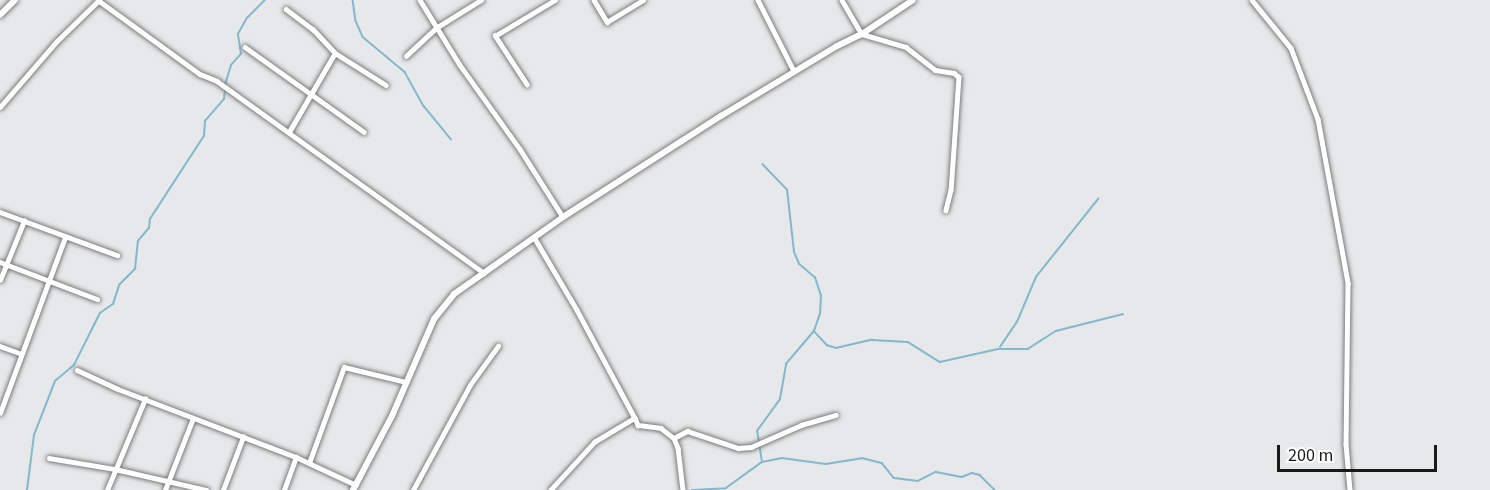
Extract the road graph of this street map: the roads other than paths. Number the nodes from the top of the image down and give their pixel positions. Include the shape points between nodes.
1 (15, 0) edge
2 (99, 0) edge
3 (420, 0) edge
4 (481, 0) edge
5 (555, 0) edge
6 (594, 0) edge
7 (643, 0) edge
8 (758, 0) edge
9 (842, 0) edge
10 (912, 0) edge
11 (1252, 0) edge
12 (286, 9) dead end
13 (0, 15) edge
14 (436, 28) junction
15 (862, 34) junction
16 (245, 47) dead end
17 (335, 53) junction
18 (406, 56) dead end
19 (794, 71) junction
20 (527, 85) dead end
21 (386, 86) dead end
22 (312, 93) junction
23 (0, 107) edge
24 (289, 132) junction
25 (364, 132) dead end
26 (946, 210) dead end
27 (0, 212) edge
28 (563, 218) junction
29 (24, 221) junction
30 (65, 237) junction
31 (534, 237) junction
32 (117, 255) dead end
33 (3, 264) edge
34 (484, 273) junction
35 (0, 280) edge
36 (48, 282) junction
37 (97, 299) dead end
38 (0, 346) edge
39 (498, 346) dead end
40 (22, 354) junction
41 (78, 370) dead end
42 (406, 382) junction
43 (145, 399) junction
44 (0, 413) edge
45 (836, 415) dead end
46 (193, 418) junction
47 (635, 418) junction
48 (243, 437) junction
49 (674, 438) junction
50 (296, 457) junction
51 (49, 458) dead end
52 (309, 463) junction
53 (115, 469) junction
54 (170, 480) junction
55 (354, 488) edge
56 (107, 490) edge
57 (165, 490) edge
58 (207, 490) edge
59 (223, 490) edge
60 (284, 490) edge
61 (413, 490) edge
62 (551, 490) edge
63 (684, 490) edge
64 (1350, 490) edge

1 - 13 street
2 - 23 street
2 - 24 street via 200,74 217,81
3 - 14 street
4 - 14 street
5 - 20 street via 495,36
6 - 7 street via 607,22
8 - 19 street
9 - 15 street
10 - 15 street
11 - 64 street via 1291,48 1318,119 1348,283 1346,444
12 - 17 street via 313,29
14 - 18 street
14 - 28 street via 520,148
15 - 19 street
15 - 26 street via 906,47 935,70 959,77 951,190
16 - 22 street
17 - 21 street
17 - 22 street
19 - 28 street
22 - 24 street
22 - 25 street
24 - 34 street
27 - 29 street
28 - 31 street
29 - 30 street
29 - 33 street
30 - 32 street
30 - 36 street
31 - 34 street
31 - 47 street
33 - 35 street
33 - 36 street
34 - 42 street via 453,294 434,318
36 - 37 street
36 - 40 street
38 - 40 street
39 - 61 street via 470,385
40 - 44 street
41 - 43 street
42 - 52 street via 344,367
42 - 55 street
43 - 46 street
43 - 53 street
45 - 49 street via 751,447 728,446 687,431
46 - 48 street
46 - 54 street
47 - 49 street via 638,425 661,428
47 - 62 street via 595,442
48 - 50 street
48 - 59 street
49 - 63 street
50 - 52 street
50 - 60 street
51 - 53 street
52 - 55 street
53 - 54 street
53 - 56 street
54 - 57 street
54 - 58 street

